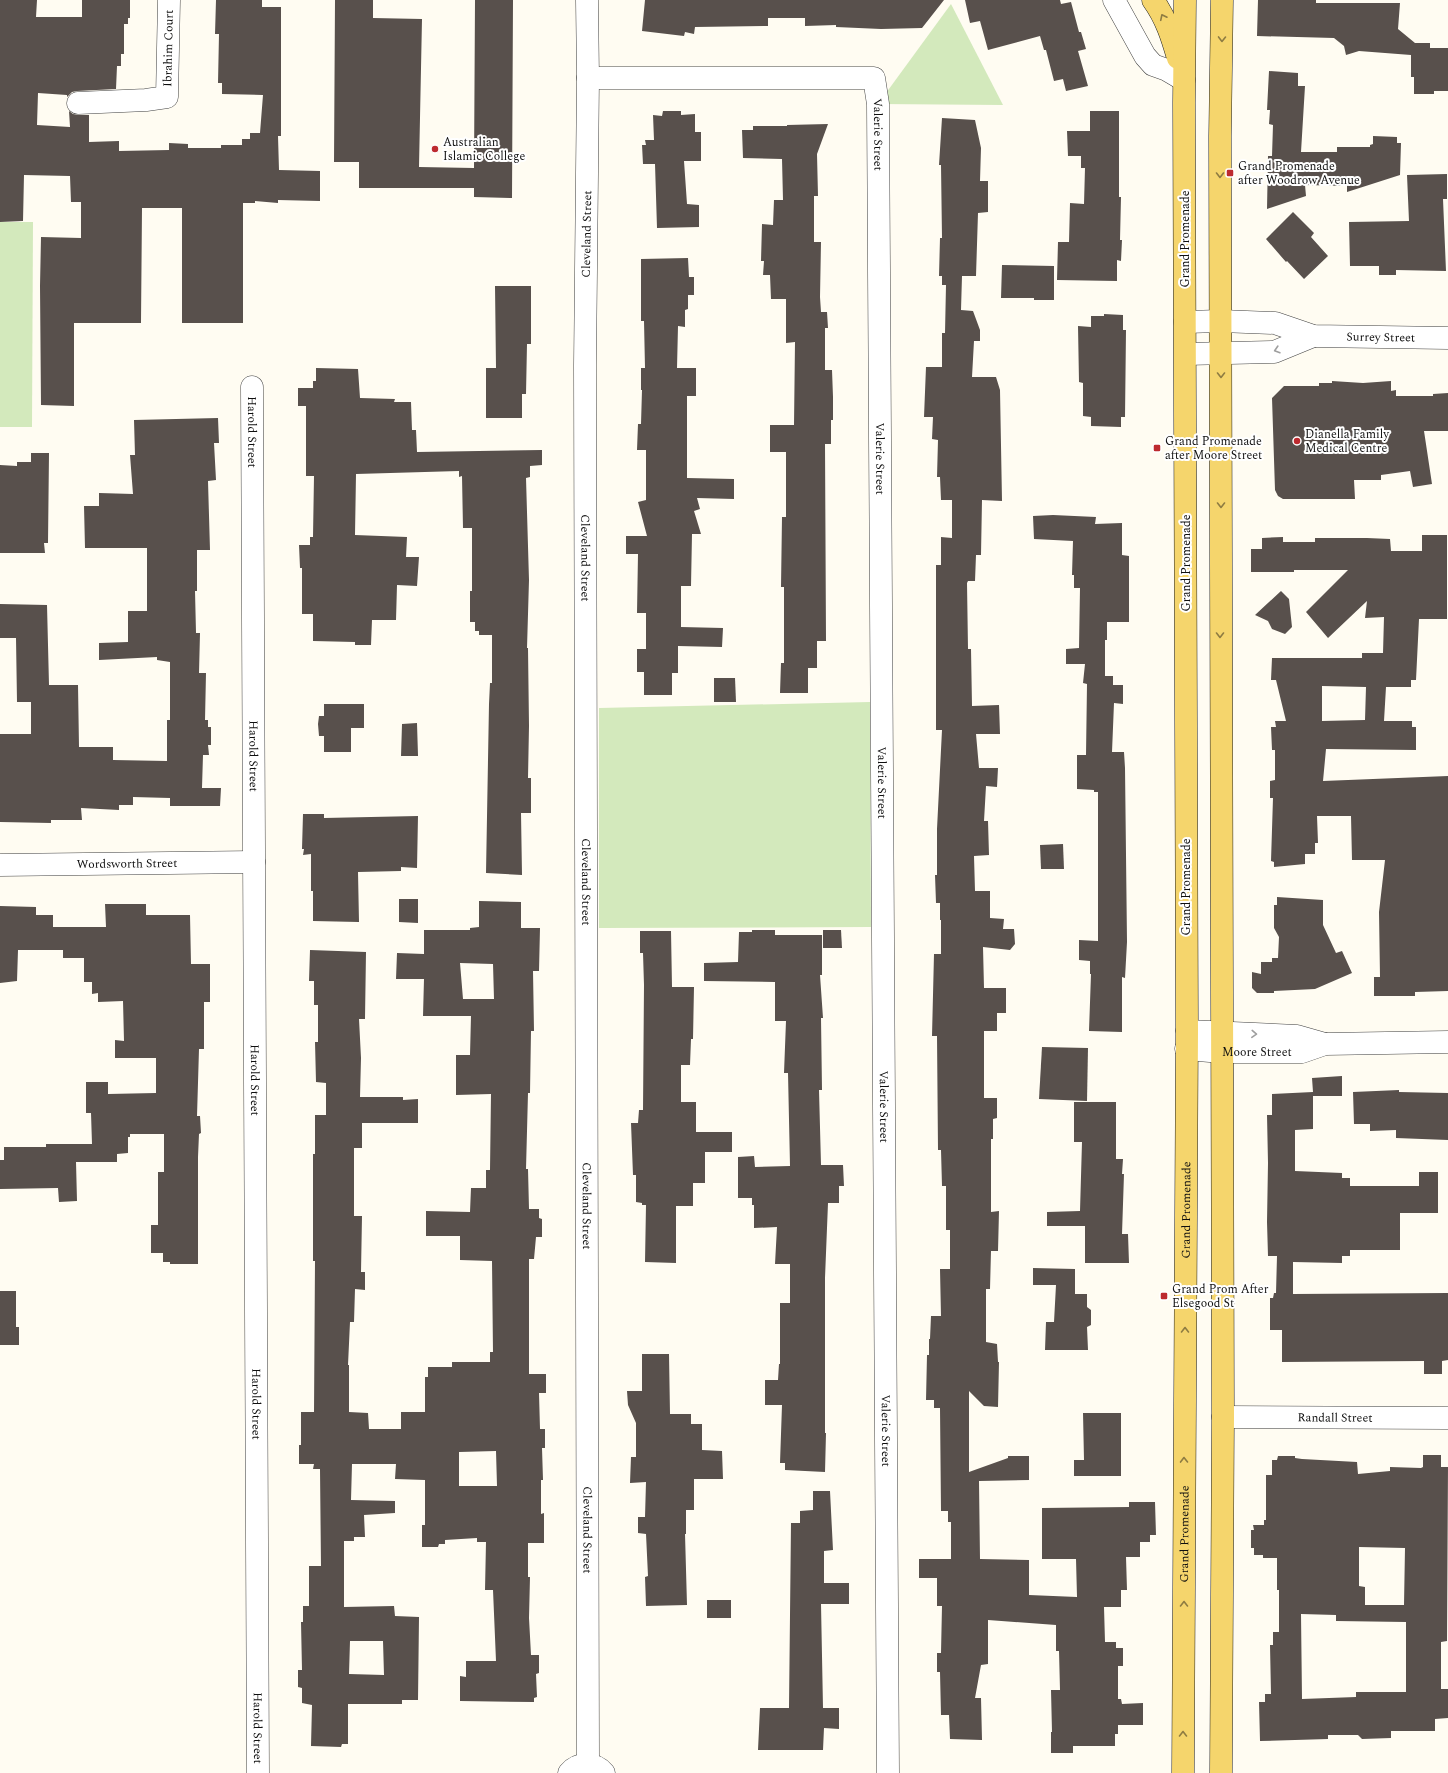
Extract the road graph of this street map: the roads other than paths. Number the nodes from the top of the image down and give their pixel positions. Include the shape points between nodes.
1 (169, 0) edge
2 (587, 0) edge
3 (1114, 0) edge
4 (1153, 0) edge
5 (1185, 0) edge
6 (1222, 0) edge
7 (588, 78) junction
8 (1184, 80) junction
9 (78, 103) dead end
10 (1221, 321) junction
11 (1185, 322) junction
12 (1313, 336) junction
13 (1448, 338) edge
14 (1221, 353) junction
15 (1186, 354) junction
16 (252, 387) dead end
17 (254, 862) junction
18 (0, 865) edge
19 (1187, 1040) junction
20 (1222, 1042) junction
21 (1448, 1042) edge
22 (1223, 1417) junction
23 (1448, 1418) edge
24 (587, 1770) edge
25 (258, 1773) edge
26 (888, 1773) edge
27 (1183, 1773) edge
28 (1221, 1773) edge

1 - 9 street, Ibrahim Court via 167,97
2 - 7 street, Cleveland Street
3 - 8 street via 1152,65 1168,70
8 -> 4 main road via 1171,33
5 - 8 main road, Grand Promenade
6 -> 10 main road
7 - 24 street, Cleveland Street via 585,365
7 - 26 street, Valerie Street via 874,78 878,112
8 - 11 main road, Grand Promenade
10 - 11 street, Surrey Street
10 - 12 street, Surrey Street via 1275,323
10 - 14 main road
11 - 15 main road, Grand Promenade
12 - 13 street, Surrey Street
12 -> 14 street, Surrey Street via 1274,352
14 - 15 street, Surrey Street
14 -> 20 main road
15 - 19 main road, Grand Promenade
16 - 17 street, Harold Street
17 - 18 street, Wordsworth Street
17 - 25 street, Harold Street
19 - 20 street, Moore Street
27 -> 19 main road, Grand Promenade
20 - 21 street, Moore Street via 1297,1036 1325,1044
20 - 22 main road
22 - 23 street, Randall Street
22 - 28 main road

